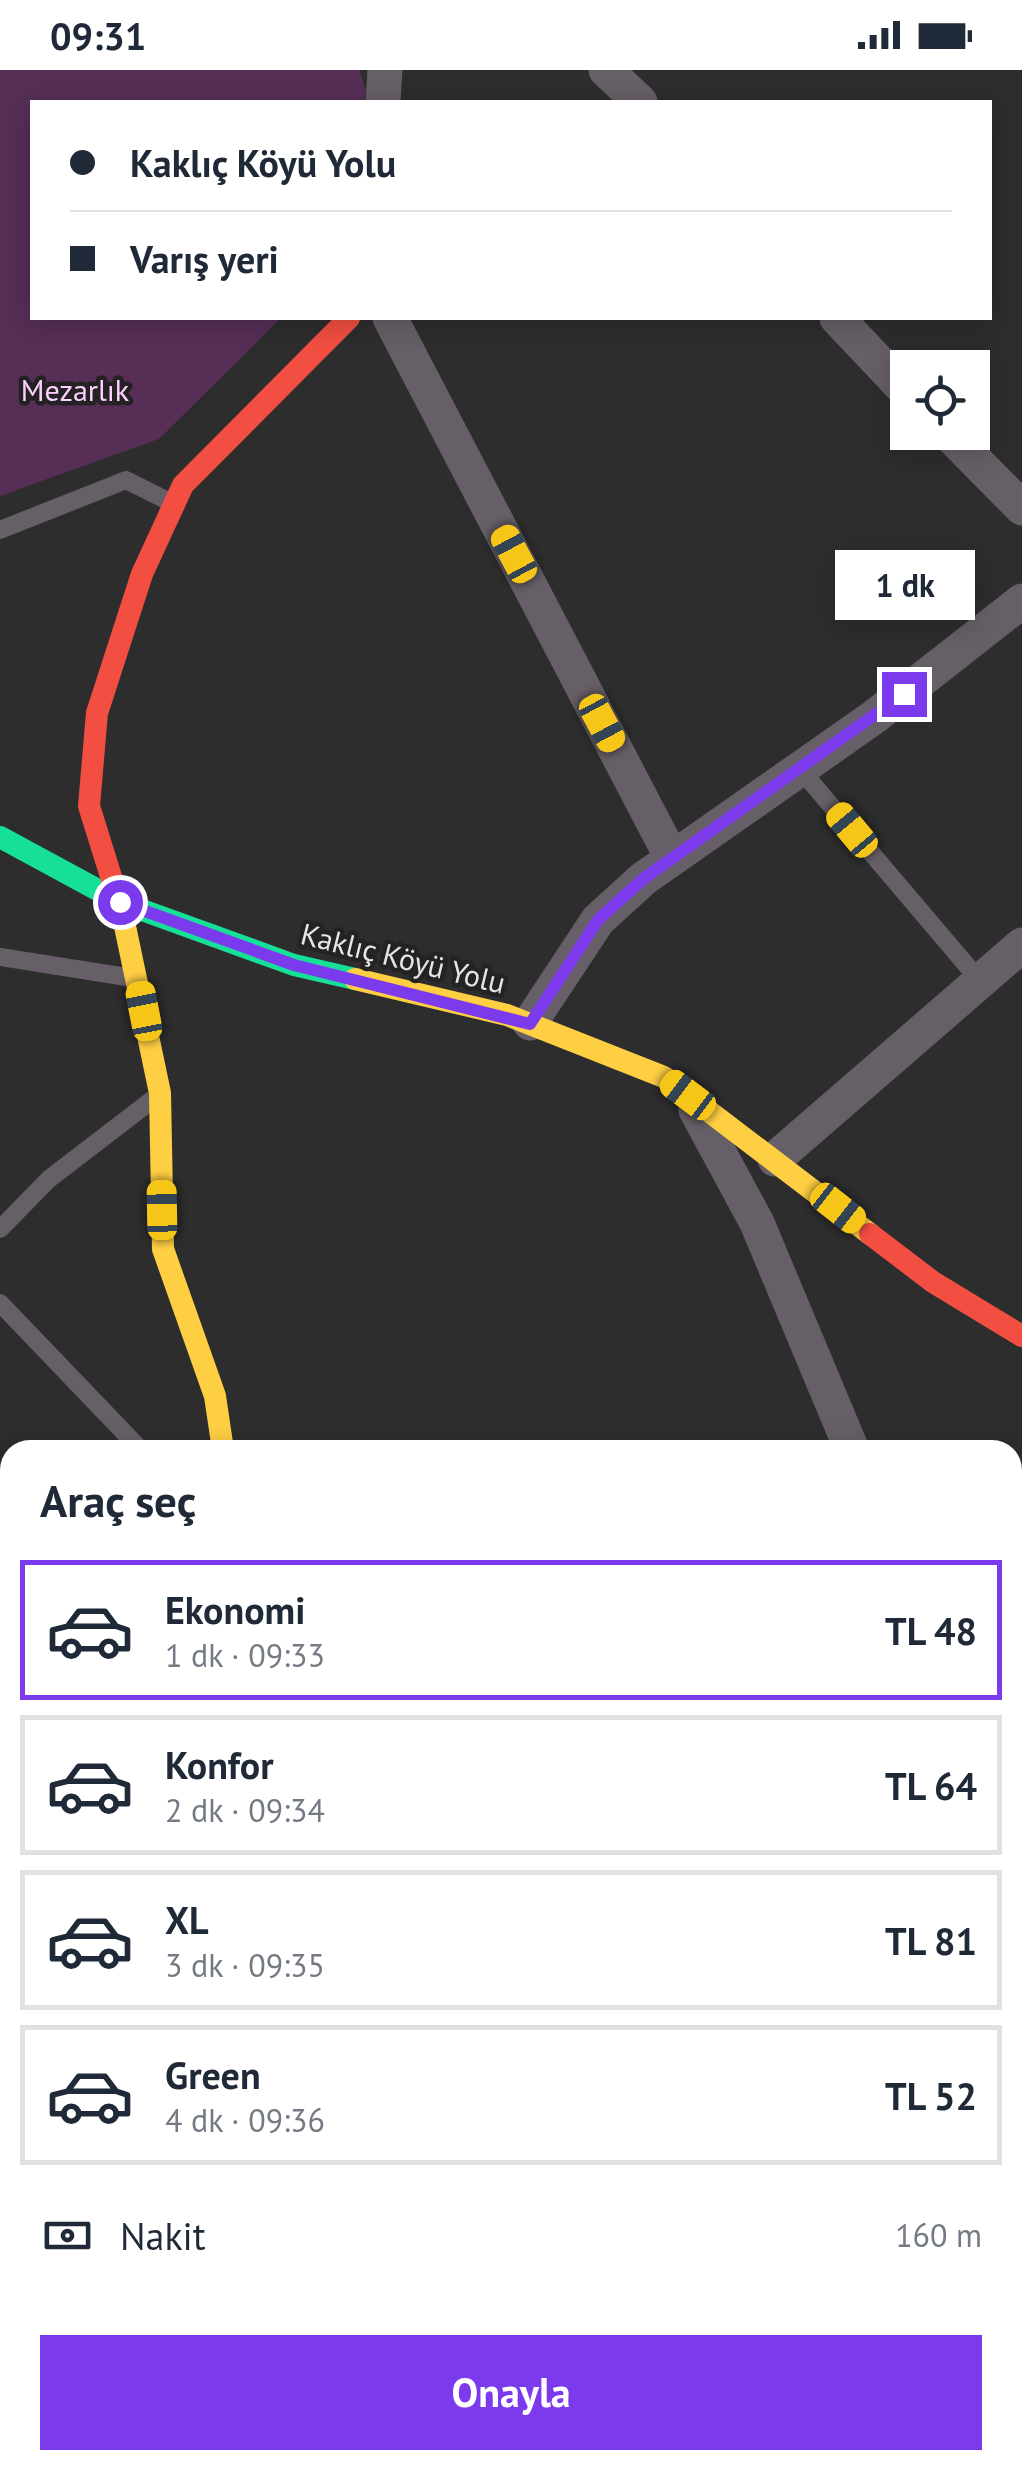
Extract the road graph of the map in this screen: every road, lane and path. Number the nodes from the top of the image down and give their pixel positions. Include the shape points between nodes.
1 (385, 70) edge
2 (606, 70) edge
3 (383, 100) edge
4 (638, 100) edge
5 (347, 320) edge
6 (391, 320) edge
7 (839, 320) edge
8 (890, 374) edge
9 (965, 450) edge
10 (174, 504) junction
11 (1022, 508) edge
12 (0, 530) edge
13 (1022, 601) edge
14 (800, 769) junction
15 (0, 837) edge
16 (672, 858) junction
17 (120, 902) junction
18 (1022, 944) edge
19 (0, 957) edge
20 (138, 979) junction
21 (980, 981) junction
22 (530, 1024) junction
23 (160, 1093) junction
24 (688, 1095) junction
25 (775, 1159) junction
26 (0, 1228) edge
27 (0, 1303) edge
28 (1022, 1336) edge
29 (131, 1440) edge
30 (222, 1440) edge
31 (848, 1440) edge

1 - 3 street
2 - 4 street
5 - 10 street via 183,485
6 - 16 street
7 - 8 street
9 - 11 street
10 - 12 lane via 126,480
10 - 17 street via 142,574 97,713 90,806
13 - 14 street
14 - 16 street
14 - 21 lane
15 - 17 street, Kaklıç Köyü Yolu
16 - 22 street via 598,920
17 - 20 street
17 - 22 street, Kaklıç Köyü Yolu via 294,965
18 - 21 street
19 - 20 lane
20 - 23 street
21 - 25 street
22 - 24 street, Kaklıç Köyü Yolu via 664,1076
23 - 26 lane via 49,1179
23 - 30 street via 163,1249 216,1396
24 - 25 street, Kaklıç Köyü Yolu
24 - 31 street via 757,1222
25 - 28 street, Kaklıç Köyü Yolu via 933,1282
27 - 29 lane

